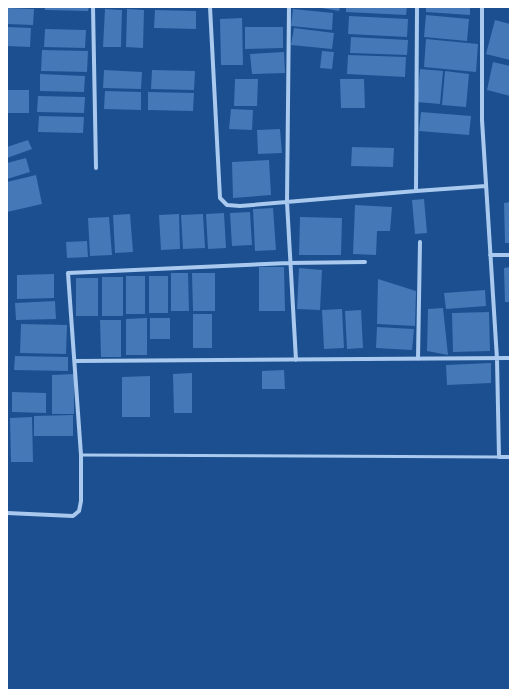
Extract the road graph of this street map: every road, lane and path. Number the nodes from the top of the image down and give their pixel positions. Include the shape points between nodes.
1 (93, 7) edge
2 (210, 7) edge
3 (289, 7) edge
4 (417, 7) edge
5 (482, 7) edge
6 (96, 168) dead end
7 (486, 186) junction
8 (416, 191) junction
9 (287, 202) junction
10 (420, 242) dead end
11 (490, 255) junction
12 (510, 255) edge
13 (365, 262) dead end
14 (289, 264) junction
15 (510, 358) edge
16 (418, 359) junction
17 (497, 359) junction
18 (296, 360) junction
19 (75, 361) junction
20 (81, 456) junction
21 (499, 457) junction
22 (510, 457) edge
23 (7, 513) edge

1 - 6 street
2 - 9 street via 220,198 227,205 240,206
3 - 9 street
4 - 8 street
5 - 7 street via 482,120
7 - 8 street
7 - 11 street
8 - 9 street
9 - 14 street
10 - 16 street
11 - 12 street
11 - 17 street
13 - 14 street
14 - 18 street
14 - 19 street via 68,273
15 - 17 street
16 - 17 street
16 - 18 street
17 - 21 street
18 - 19 street
19 - 20 street
20 - 21 lane
20 - 23 street via 82,501 79,511 73,516
21 - 22 street

